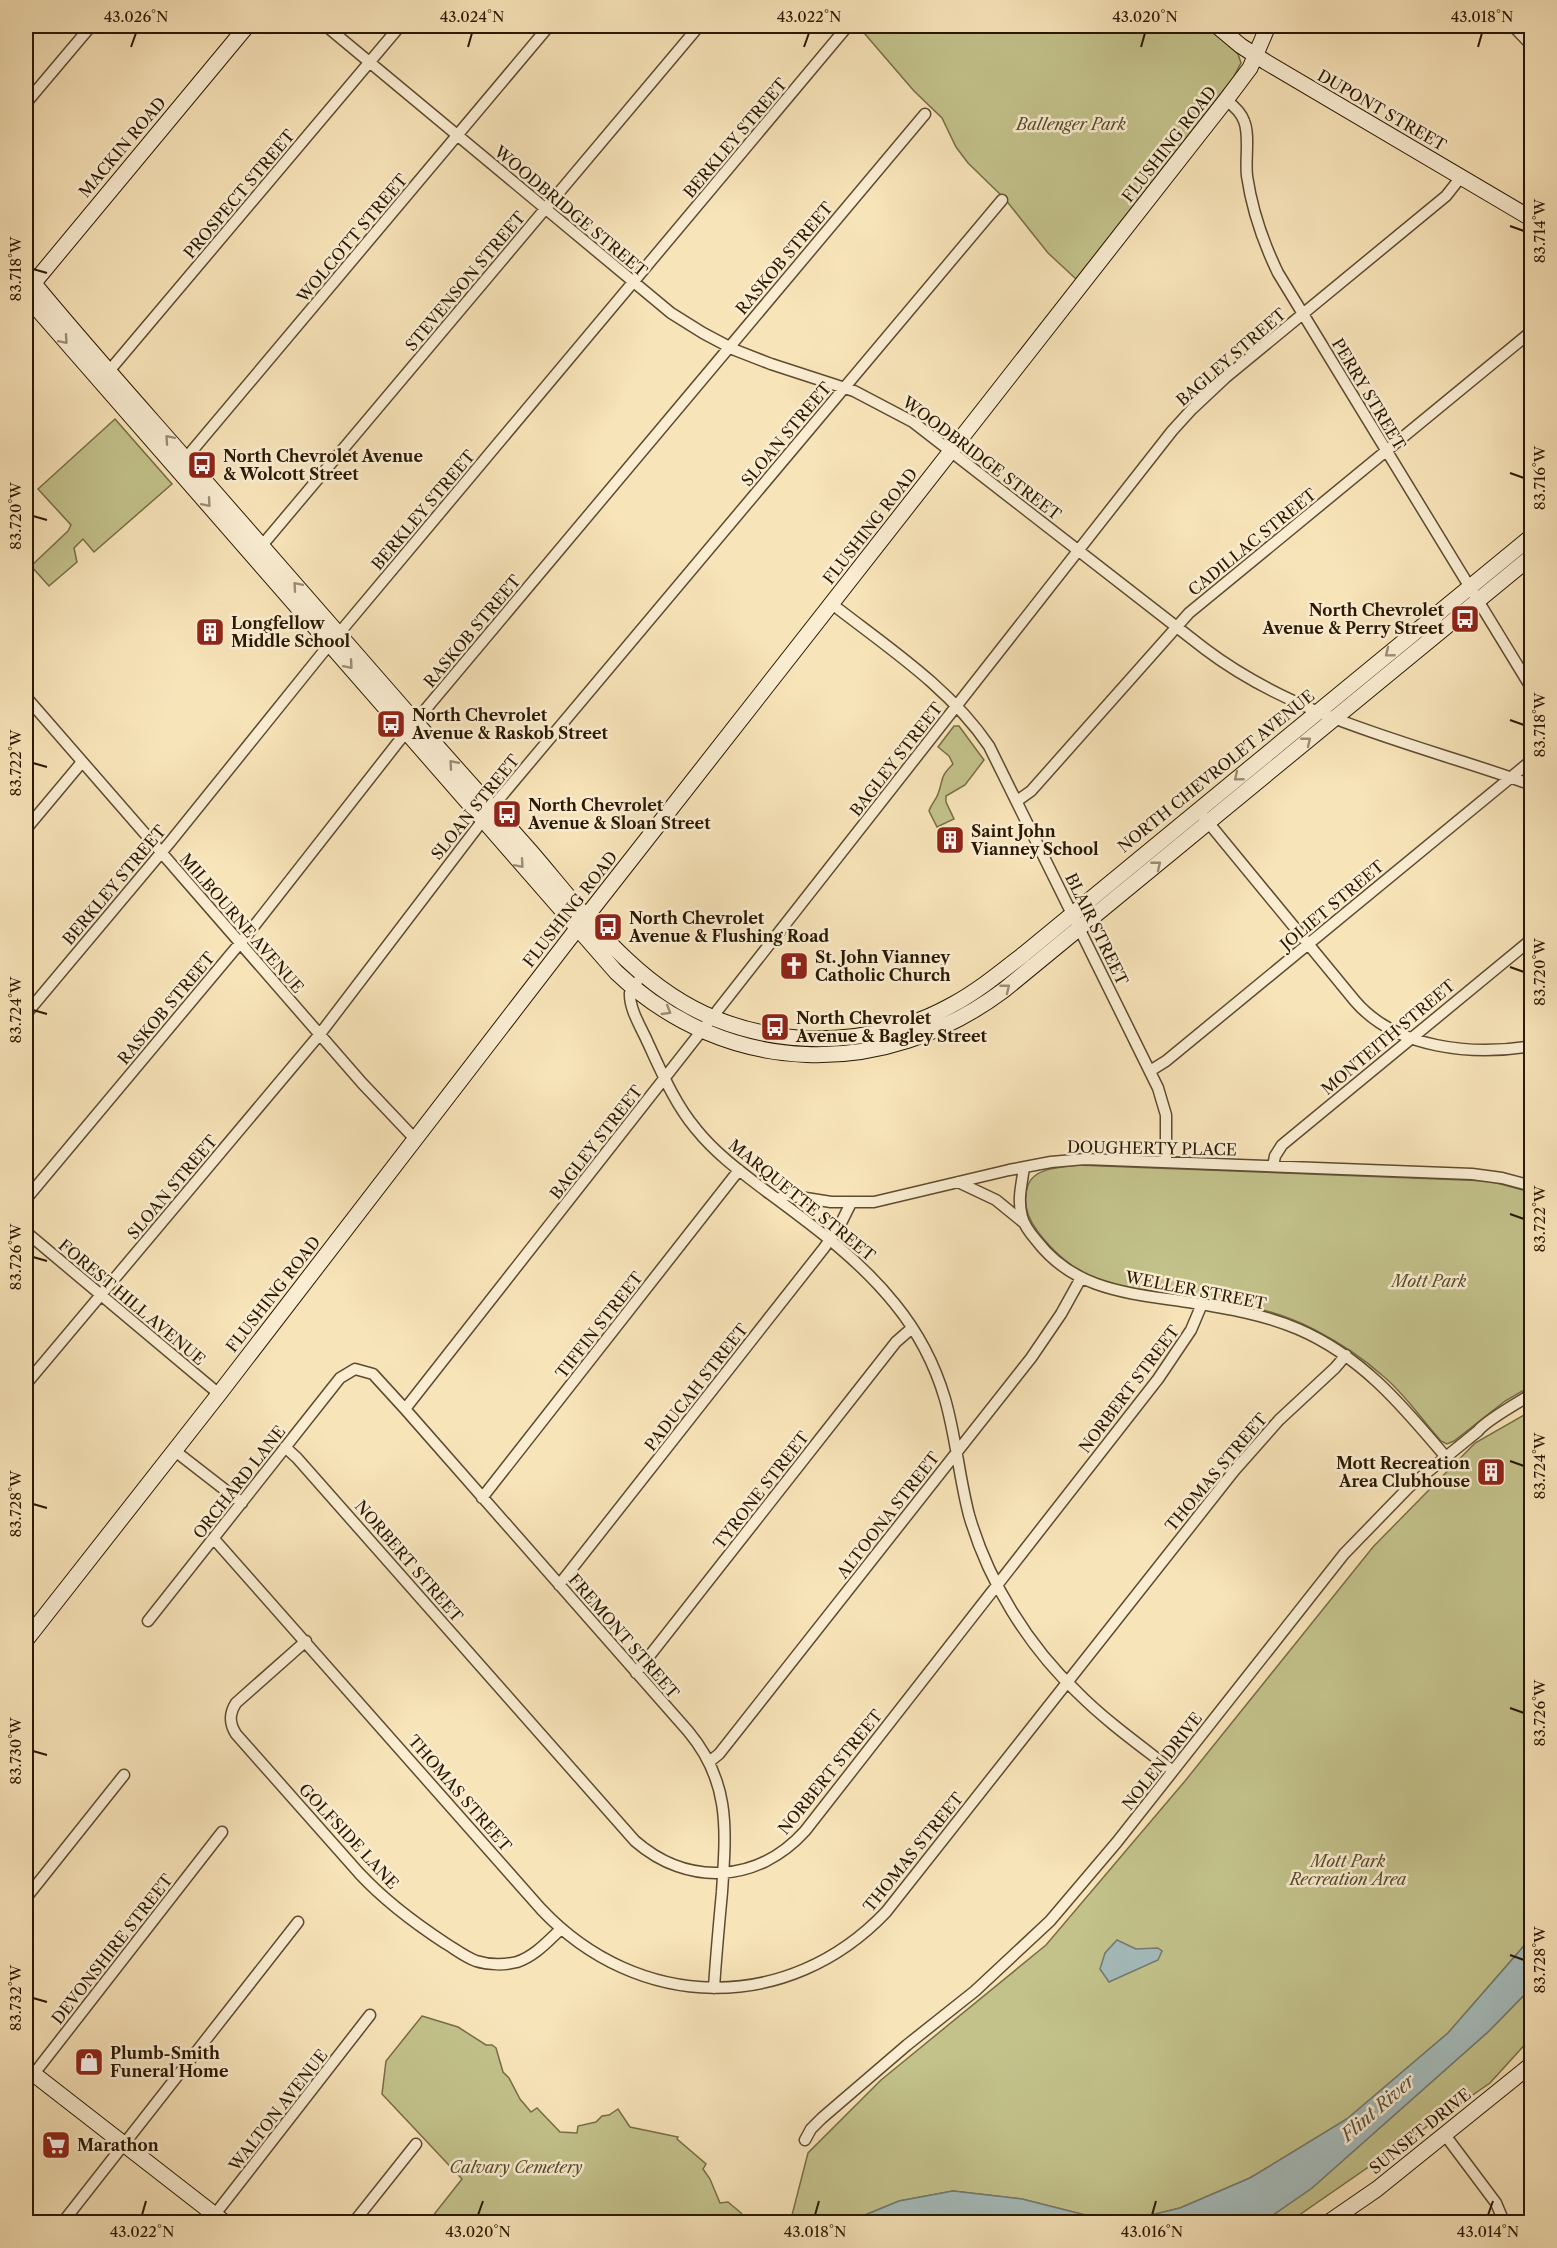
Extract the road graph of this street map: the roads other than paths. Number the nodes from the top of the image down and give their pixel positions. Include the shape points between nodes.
1 (91, 26) edge
2 (247, 26) edge
3 (326, 26) edge
4 (400, 26) edge
5 (549, 26) edge
6 (699, 26) edge
7 (1217, 26) edge
8 (1268, 26) edge
9 (1513, 26) edge
10 (846, 28) dead end
11 (1532, 46) edge
12 (1256, 56) junction
13 (369, 62) junction
14 (1226, 100) junction
15 (26, 103) edge
16 (925, 114) dead end
17 (458, 135) junction
18 (1461, 177) junction
19 (1002, 201) dead end
20 (545, 209) junction
21 (1532, 219) edge
22 (633, 283) junction
23 (27, 287) edge
24 (1303, 314) junction
25 (1532, 331) edge
26 (729, 347) junction
27 (105, 376) junction
28 (845, 387) junction
29 (952, 451) junction
30 (1386, 451) junction
31 (181, 464) junction
32 (1532, 536) edge
33 (1078, 550) junction
34 (258, 551) junction
35 (1532, 556) edge
36 (1469, 587) junction
37 (1478, 601) junction
38 (832, 603) junction
39 (1177, 627) junction
40 (334, 639) junction
41 (1532, 689) edge
42 (26, 697) edge
43 (957, 705) junction
44 (1317, 712) junction
45 (1335, 718) junction
46 (411, 726) junction
47 (1532, 760) edge
48 (82, 762) junction
49 (1509, 778) junction
50 (1532, 785) edge
51 (1017, 801) junction
52 (1198, 810) junction
53 (487, 814) junction
54 (1208, 822) junction
55 (26, 829) edge
56 (161, 852) junction
57 (1072, 913) junction
58 (587, 916) junction
59 (1080, 928) junction
60 (577, 929) junction
61 (1532, 939) edge
62 (240, 943) junction
63 (1308, 944) junction
64 (642, 975) junction
65 (633, 987) junction
66 (26, 1014) edge
67 (712, 1018) junction
68 (910, 1024) junction
69 (703, 1030) junction
70 (320, 1034) junction
71 (1411, 1038) junction
72 (915, 1039) junction
73 (1532, 1046) edge
74 (1150, 1071) junction
75 (665, 1079) junction
76 (415, 1139) junction
77 (1166, 1162) junction
78 (1273, 1166) junction
79 (1024, 1167) junction
80 (739, 1170) junction
81 (958, 1182) junction
82 (1532, 1186) edge
83 (26, 1199) edge
84 (778, 1200) junction
85 (851, 1203) junction
86 (1024, 1222) junction
87 (26, 1232) edge
88 (830, 1240) junction
89 (1081, 1278) junction
90 (100, 1295) junction
91 (1202, 1304) junction
92 (912, 1328) junction
93 (1346, 1355) junction
94 (358, 1369) joint
95 (26, 1384) edge
96 (219, 1394) junction
97 (1532, 1394) edge
98 (405, 1409) junction
99 (285, 1447) junction
100 (175, 1451) junction
101 (956, 1452) junction
102 (1445, 1456) junction
103 (482, 1498) junction
104 (242, 1503) junction
105 (214, 1539) junction
106 (998, 1584) junction
107 (559, 1585) junction
108 (148, 1621) dead end
109 (26, 1640) edge
110 (306, 1641) junction
111 (636, 1673) junction
112 (1067, 1683) junction
113 (709, 1762) junction
114 (1173, 1771) junction
115 (124, 1775) dead end
116 (222, 1832) dead end
117 (723, 1873) junction
118 (26, 1898) edge
119 (298, 1922) dead end
120 (561, 1929) junction
121 (714, 1988) junction
122 (370, 2015) dead end
123 (1532, 2064) edge
124 (28, 2075) edge
125 (1445, 2135) junction
126 (805, 2140) dead end
127 (416, 2144) dead end
128 (124, 2145) junction
129 (216, 2220) edge
130 (63, 2223) edge
131 (354, 2223) edge
132 (1329, 2223) edge
133 (1504, 2223) edge

1 - 15 street
2 - 23 street, MACKIN ROAD
3 - 13 street, WOODBRIDGE STREET
4 - 13 street, PROSPECT STREET
5 - 17 street, WOLCOTT STREET
6 - 20 street, STEVENSON STREET
7 - 12 street, DUPONT STREET
8 - 12 street, FLUSHING ROAD
9 - 11 street
10 - 22 street, BERKLEY STREET
12 - 14 street, FLUSHING ROAD
12 - 18 street, DUPONT STREET
13 - 17 street, WOODBRIDGE STREET
13 - 27 street, PROSPECT STREET
14 - 24 street, PERRY STREET via 1239,111 1245,123 1247,176 1263,238 1278,273
14 - 29 street, FLUSHING ROAD
16 - 26 street, RASKOB STREET
17 - 20 street, WOODBRIDGE STREET
17 - 31 street, WOLCOTT STREET
18 - 21 street, DUPONT STREET
18 - 24 street, BAGLEY STREET via 1446,196
19 - 28 street, SLOAN STREET
20 - 22 street, WOODBRIDGE STREET
20 - 34 street, STEVENSON STREET
22 - 26 street, WOODBRIDGE STREET via 686,323
22 - 40 street, BERKLEY STREET
23 - 27 street, NORTH CHEVROLET AVENUE
24 - 30 street, PERRY STREET
24 - 33 street, BAGLEY STREET via 1192,409
25 - 30 street, CADILLAC STREET
26 - 28 street, WOODBRIDGE STREET
26 - 46 street, RASKOB STREET
27 - 31 street, NORTH CHEVROLET AVENUE
28 - 29 street, WOODBRIDGE STREET via 896,412
28 - 53 street, SLOAN STREET
29 - 33 street, WOODBRIDGE STREET
29 - 38 street, FLUSHING ROAD
30 - 36 street, PERRY STREET
30 - 39 street, CADILLAC STREET via 1192,610
31 - 34 street, NORTH CHEVROLET AVENUE
32 - 36 street, NORTH CHEVROLET AVENUE
33 - 39 street, WOODBRIDGE STREET
33 - 43 street, BAGLEY STREET
34 - 40 street, NORTH CHEVROLET AVENUE
35 - 37 street, NORTH CHEVROLET AVENUE
36 - 37 street, PERRY STREET
36 -> 44 street, NORTH CHEVROLET AVENUE
37 - 41 street, PERRY STREET
37 - 45 street, NORTH CHEVROLET AVENUE
38 - 43 street, BLAIR STREET
38 - 58 street, FLUSHING ROAD
39 - 44 street, WOODBRIDGE STREET via 1241,674
39 - 51 street, CADILLAC STREET via 1031,791
40 - 46 street, NORTH CHEVROLET AVENUE
40 - 56 street, BERKLEY STREET
42 - 48 street, MILBOURNE AVENUE
43 - 51 street, BLAIR STREET via 989,746
43 - 67 street, BAGLEY STREET
44 - 45 street, WOODBRIDGE STREET
44 -> 52 street, NORTH CHEVROLET AVENUE
45 - 49 street, WOODBRIDGE STREET
54 -> 45 street, NORTH CHEVROLET AVENUE
46 - 53 street, NORTH CHEVROLET AVENUE
46 - 62 street, RASKOB STREET
47 - 49 street, JOLIET STREET
48 - 55 street
48 - 56 street, MILBOURNE AVENUE
49 - 50 street, WOODBRIDGE STREET
49 - 63 street, JOLIET STREET
51 - 57 street, BLAIR STREET
52 - 54 street
52 - 57 street, NORTH CHEVROLET AVENUE
53 - 58 street, NORTH CHEVROLET AVENUE
53 -> 60 street, NORTH CHEVROLET AVENUE
53 - 70 street, SLOAN STREET
59 -> 54 street, NORTH CHEVROLET AVENUE
54 - 63 street
56 - 62 street, MILBOURNE AVENUE
56 - 66 street, BERKLEY STREET
57 - 59 street, BLAIR STREET
57 - 68 street, NORTH CHEVROLET AVENUE via 973,993
58 - 60 street, FLUSHING ROAD
58 - 64 street, NORTH CHEVROLET AVENUE
72 -> 59 street, NORTH CHEVROLET AVENUE via 982,1006
59 - 74 street, BLAIR STREET
60 - 65 street, NORTH CHEVROLET AVENUE
60 - 76 street, FLUSHING ROAD
61 - 71 street, MONTEITH STREET
62 - 70 street, MILBOURNE AVENUE
62 - 83 street, RASKOB STREET
63 - 71 street via 1365,1012 1385,1027
63 - 74 street, JOLIET STREET
64 - 65 street
64 - 67 street, NORTH CHEVROLET AVENUE
65 -> 69 street, NORTH CHEVROLET AVENUE via 664,1010
65 - 75 street, MARQUETTE STREET via 630,1001
67 - 68 street, NORTH CHEVROLET AVENUE via 760,1032 809,1039 858,1036
67 - 69 street, BAGLEY STREET
68 - 72 street
69 - 72 street, NORTH CHEVROLET AVENUE via 755,1047 810,1055 866,1051
69 - 75 street, BAGLEY STREET
70 - 76 street, MILBOURNE AVENUE
70 - 90 street, SLOAN STREET
71 - 73 street via 1461,1048
71 - 78 street, MONTEITH STREET via 1284,1143
74 - 77 street, BLAIR STREET via 1165,1108
75 - 80 street, MARQUETTE STREET via 696,1130
75 - 98 street, BAGLEY STREET
76 - 96 street, FLUSHING ROAD
77 - 78 street, DOUGHERTY PLACE
77 - 79 street, DOUGHERTY PLACE via 1085,1159
78 - 82 street, DOUGHERTY PLACE via 1472,1174
79 - 81 street, DOUGHERTY PLACE
79 - 86 street via 1020,1200
80 - 84 street, MARQUETTE STREET
80 - 103 street, TIFFIN STREET
81 - 85 street, DOUGHERTY PLACE via 889,1199
81 - 86 street, WELLER STREET via 996,1200
84 - 85 street, DOUGHERTY PLACE via 787,1195
84 - 88 street, MARQUETTE STREET
85 - 88 street, PADUCAH STREET
86 - 89 street, WELLER STREET via 1051,1257
87 - 90 street, FOREST HILL AVENUE
88 - 92 street, MARQUETTE STREET via 872,1277
88 - 107 street, PADUCAH STREET
89 - 91 street, WELLER STREET via 1119,1291
89 - 101 street, ALTOONA STREET via 1042,1342
90 - 95 street, SLOAN STREET
90 - 96 street, FOREST HILL AVENUE
91 - 93 street, WELLER STREET via 1273,1319
91 - 106 street, NORBERT STREET via 1191,1330 1164,1371
92 - 101 street, MARQUETTE STREET via 942,1390
92 - 111 street, TYRONE STREET via 896,1342
93 - 102 street, WELLER STREET via 1386,1388
93 - 112 street, THOMAS STREET via 1244,1459
94 - 98 street, FREMONT STREET via 373,1374
94 - 99 street, ORCHARD LANE via 339,1378
96 - 100 street, FLUSHING ROAD
97 - 102 street, NOLEN DRIVE via 1484,1423
98 - 103 street, FREMONT STREET
99 - 104 street, ORCHARD LANE
99 - 117 street, NORBERT STREET via 631,1837 671,1864
100 - 104 street
100 - 109 street, FLUSHING ROAD
101 - 106 street, MARQUETTE STREET via 970,1518
101 - 113 street, ALTOONA STREET via 719,1755
102 - 114 street, NOLEN DRIVE via 1344,1554
103 - 107 street, FREMONT STREET
104 - 105 street, ORCHARD LANE
105 - 108 street, ORCHARD LANE
105 - 110 street, THOMAS STREET
106 - 112 street, MARQUETTE STREET via 1030,1638
106 - 117 street, NORBERT STREET via 801,1835 768,1860
107 - 111 street, FREMONT STREET
110 - 120 street, THOMAS STREET
110 - 120 street, GOLFSIDE LANE via 225,1716 236,1734 374,1888 408,1918 463,1954 489,1964 516,1962 535,1952
111 - 113 street, FREMONT STREET via 695,1740
112 - 114 street, MARQUETTE STREET
112 - 121 street, THOMAS STREET via 903,1893 868,1931 841,1951 799,1972 756,1985
113 - 117 street, FREMONT STREET via 725,1815
114 - 126 street, NOLEN DRIVE via 1091,1875 1039,1932 975,1991 822,2118
115 - 118 street
116 - 124 street, DEVONSHIRE STREET
117 - 121 street, FREMONT STREET
119 - 128 street
120 - 121 street, THOMAS STREET via 590,1951 628,1971 670,1983
122 - 129 street, WALTON AVENUE
123 - 125 street, SUNSET DRIVE
124 - 128 street
125 - 132 street, SUNSET DRIVE
125 - 133 street via 1496,2203
127 - 131 street
128 - 129 street
128 - 130 street

